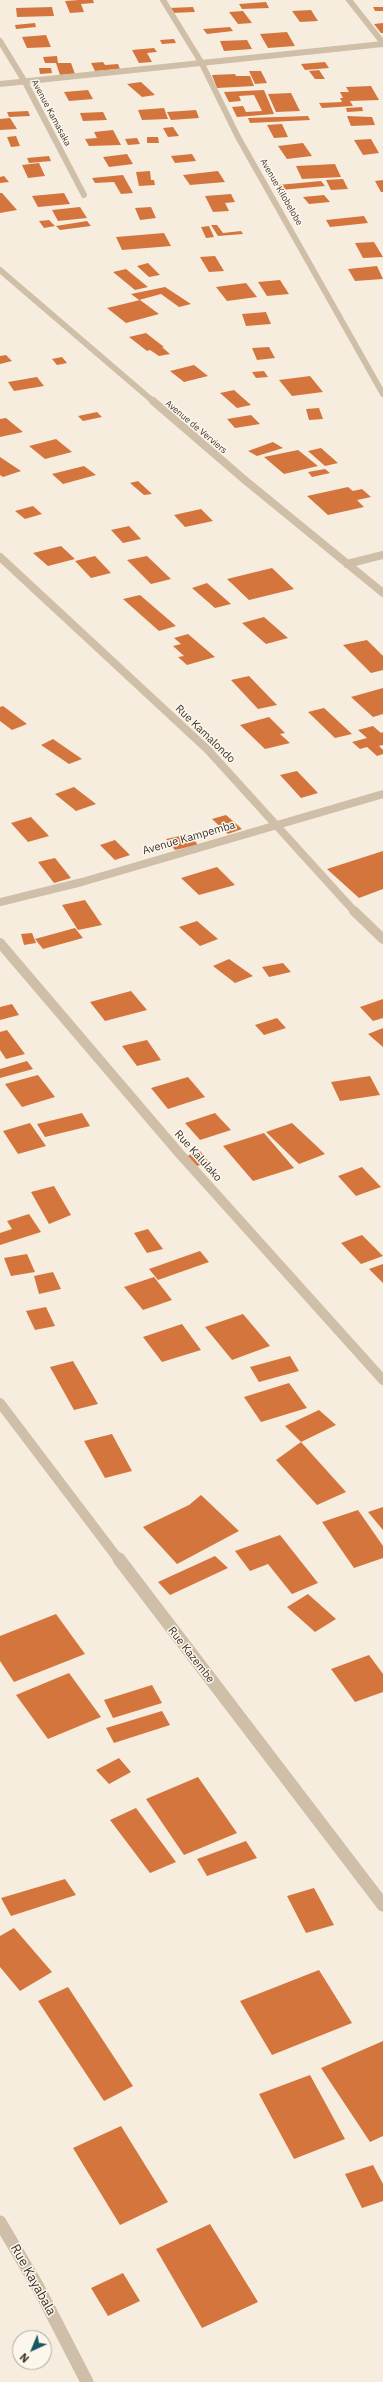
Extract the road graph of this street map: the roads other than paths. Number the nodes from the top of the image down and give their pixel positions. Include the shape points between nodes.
1 (163, 0) edge
2 (349, 0) edge
3 (0, 40) edge
4 (383, 44) edge
5 (201, 62) junction
6 (25, 82) junction
7 (0, 84) edge
8 (84, 195) dead end
9 (0, 270) edge
10 (383, 394) edge
11 (383, 555) edge
12 (0, 558) edge
13 (347, 564) junction
14 (383, 593) edge
15 (383, 794) edge
16 (275, 825) junction
17 (0, 902) edge
18 (383, 939) edge
19 (0, 943) edge
20 (383, 1380) edge
21 (0, 1404) edge
22 (383, 1905) edge
23 (0, 2222) edge
24 (87, 2382) edge

1 - 5 street, Avenue Kilobelobe
2 - 4 street
3 - 6 street, Avenue Kamasaka
4 - 5 street
5 - 6 street
5 - 10 street, Avenue Kilobelobe via 238,137
6 - 7 street
6 - 8 street, Avenue Kamasaka
9 - 13 street, Avenue de Verviers via 240,476
11 - 13 street
12 - 16 street, Rue Kamalondo via 208,750
13 - 14 street, Avenue de Verviers
15 - 16 street, Avenue Kampemba
16 - 17 street, Avenue Kampemba via 82,882
16 - 18 street, Rue Kamalondo via 347,904
19 - 20 street, Rue Kalulako via 178,1153
21 - 22 street, Rue Kazembe
23 - 24 street, Rue Kayabala via 38,2287

